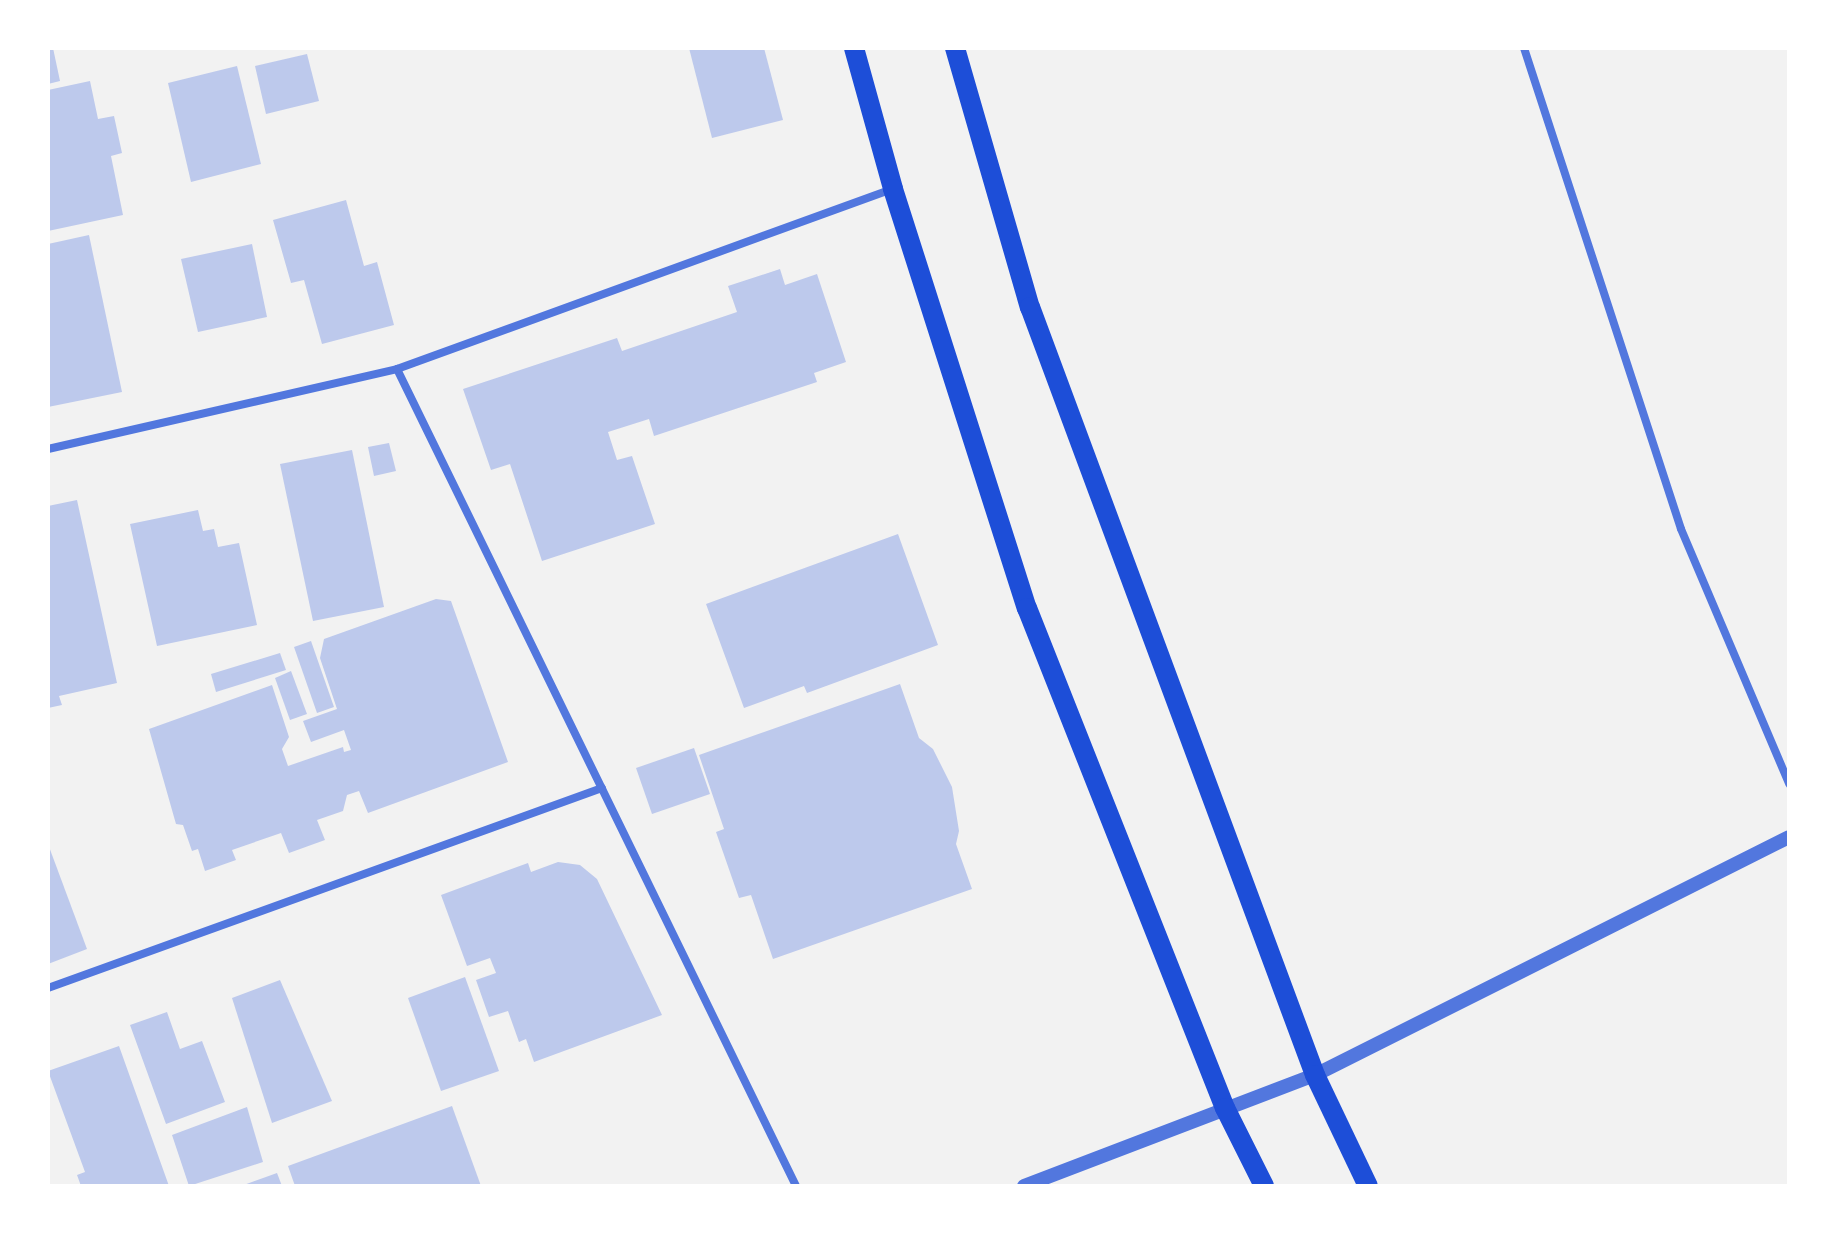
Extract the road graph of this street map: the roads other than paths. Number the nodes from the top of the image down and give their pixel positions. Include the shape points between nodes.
1 (854, 48) edge
2 (955, 48) edge
3 (1524, 48) edge
4 (893, 189) junction
5 (397, 369) junction
6 (48, 449) edge
7 (1789, 784) edge
8 (602, 788) junction
9 (1789, 837) edge
10 (48, 988) edge
11 (1315, 1075) junction
12 (1225, 1108) junction
13 (796, 1186) edge
14 (1024, 1186) edge
15 (1264, 1186) edge
16 (1368, 1186) edge

1 - 4 main road
2 - 11 main road via 1030,307
3 - 7 street via 1681,529
4 - 5 street
4 - 12 main road via 1027,608
5 - 6 street
5 - 8 street
8 - 10 street
8 - 13 street
9 - 11 street
11 - 12 street
11 - 16 main road
12 - 14 street
12 - 15 main road

